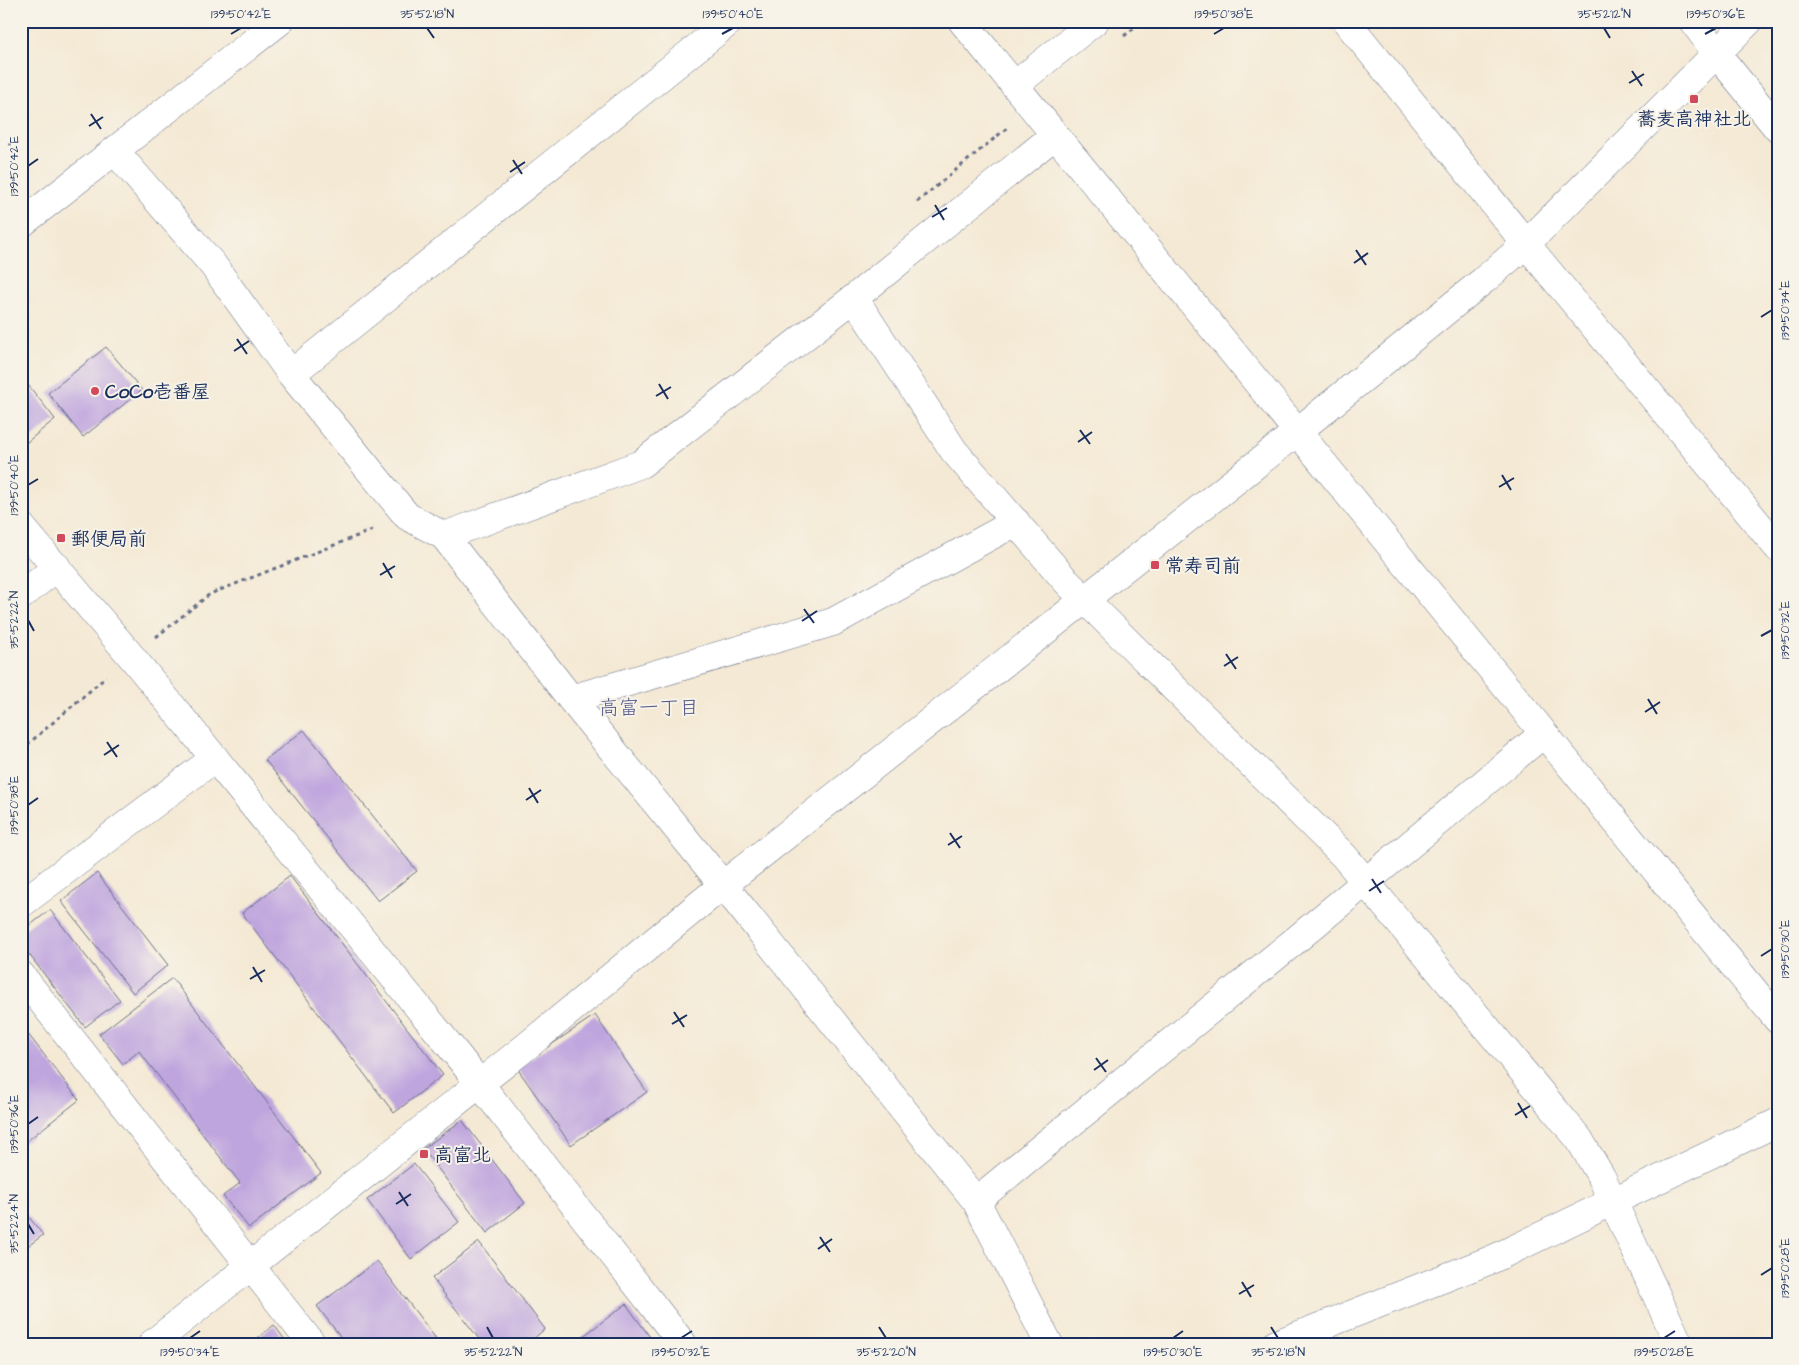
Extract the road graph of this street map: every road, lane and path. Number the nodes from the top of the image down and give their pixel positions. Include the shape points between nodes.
1 (280, 21) edge
2 (730, 21) edge
3 (962, 21) edge
4 (1095, 21) edge
5 (1143, 21) edge
6 (1346, 21) edge
7 (1692, 21) edge
8 (1749, 21) edge
9 (1121, 38) dead end
10 (1717, 54) junction
11 (1015, 85) junction
12 (1032, 107) junction
13 (1778, 129) edge
14 (1055, 135) junction
15 (115, 151) junction
16 (910, 207) dead end
17 (21, 224) edge
18 (1526, 244) junction
19 (854, 298) junction
20 (291, 374) junction
21 (1297, 432) junction
22 (406, 516) junction
23 (1016, 522) junction
24 (21, 526) edge
25 (444, 536) junction
26 (1778, 548) edge
27 (57, 567) junction
28 (21, 596) edge
29 (1083, 600) junction
30 (131, 656) junction
31 (571, 698) junction
32 (1543, 734) junction
33 (21, 750) edge
34 (215, 758) junction
35 (1365, 881) junction
36 (723, 885) junction
37 (21, 904) edge
38 (21, 975) edge
39 (1778, 1020) edge
40 (480, 1083) junction
41 (1778, 1122) edge
42 (976, 1202) junction
43 (1613, 1203) junction
44 (250, 1266) junction
45 (152, 1344) edge
46 (312, 1344) edge
47 (683, 1344) edge
48 (1049, 1344) edge
49 (1276, 1344) edge
50 (1679, 1344) edge

1 - 15 street
2 - 20 street
3 - 11 street
4 - 11 street
5 - 9 path
6 - 18 street
7 - 10 street
8 - 10 street
10 - 13 street
10 - 18 street
11 - 12 street
12 - 14 street
12 - 16 path
14 - 19 street
14 - 21 street
15 - 17 street
15 - 20 street via 213,265
18 - 21 street
18 - 26 street
19 - 23 street via 954,451
19 - 25 street via 641,464
20 - 22 street
21 - 29 street
21 - 32 street
22 - 25 street
22 - 30 path via 210,594
23 - 29 street
23 - 31 street via 833,622
24 - 27 street
25 - 31 street
27 - 28 street
27 - 30 street
29 - 35 street via 1344,856
29 - 36 street
30 - 33 path
30 - 34 street
31 - 36 street
32 - 35 street
32 - 39 street
34 - 37 street
34 - 40 street
35 - 42 street
35 - 43 street via 1579,1138
36 - 40 street
36 - 42 street
38 - 44 street
40 - 44 street
40 - 47 street
41 - 43 street
42 - 48 street
43 - 49 street via 1493,1259
43 - 50 street
44 - 45 street
44 - 46 street

